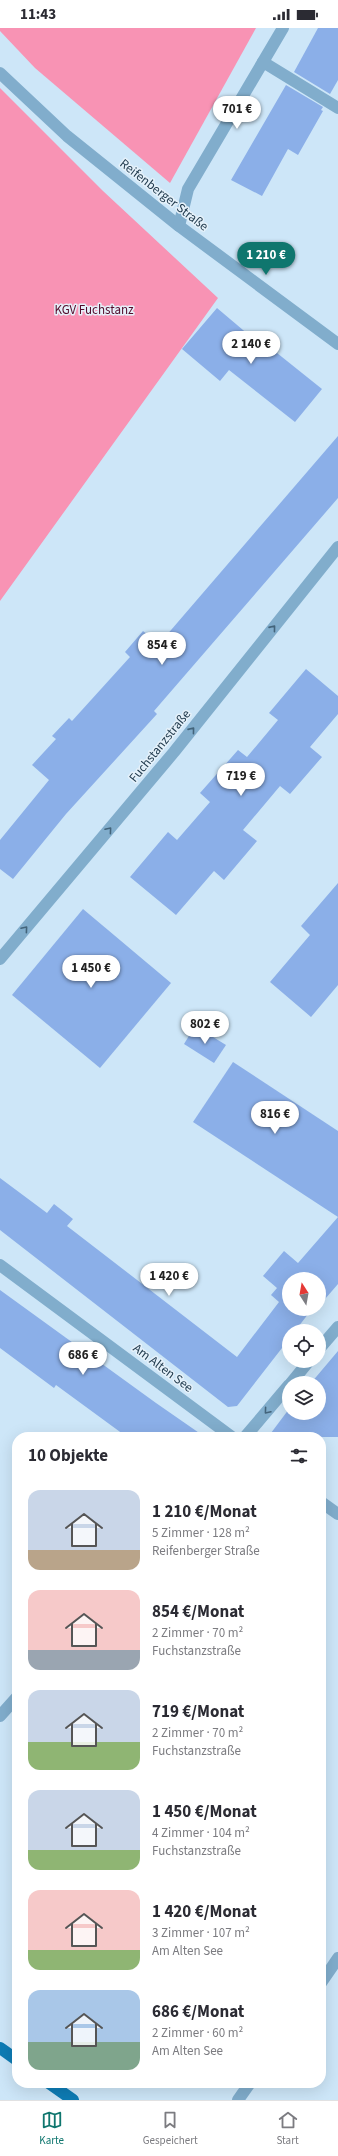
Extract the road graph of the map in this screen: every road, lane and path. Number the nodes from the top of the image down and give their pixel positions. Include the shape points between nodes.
1 (283, 28) edge
2 (263, 62) junction
3 (0, 73) edge
4 (338, 108) edge
5 (179, 226) junction
6 (338, 344) edge
7 (338, 547) edge
8 (0, 959) edge
9 (0, 1265) edge
10 (338, 1327) edge
11 (326, 1341) edge
12 (303, 1368) edge
13 (297, 1376) edge
14 (282, 1393) edge
15 (225, 1432) edge
16 (249, 1432) edge
17 (326, 1506) edge
18 (338, 1514) edge
19 (12, 1703) edge
20 (0, 1716) edge
21 (338, 1958) edge
22 (326, 1976) edge
23 (0, 2048) edge
24 (12, 2056) edge
25 (56, 2088) edge
26 (246, 2088) edge
27 (73, 2100) edge
28 (238, 2100) edge

1 - 2 street
2 - 4 street
2 - 5 street via 188,189
3 - 5 street, Reifenberger Straße via 67,136
5 - 6 street, Reifenberger Straße
8 -> 7 street, Fuchstanzstraße via 174,752
9 - 15 street, Am Alten See
10 - 11 street
12 - 13 street
14 -> 16 street
17 - 18 street
19 - 20 street
21 - 22 street
23 - 24 main road
25 - 27 main road
26 - 28 street

